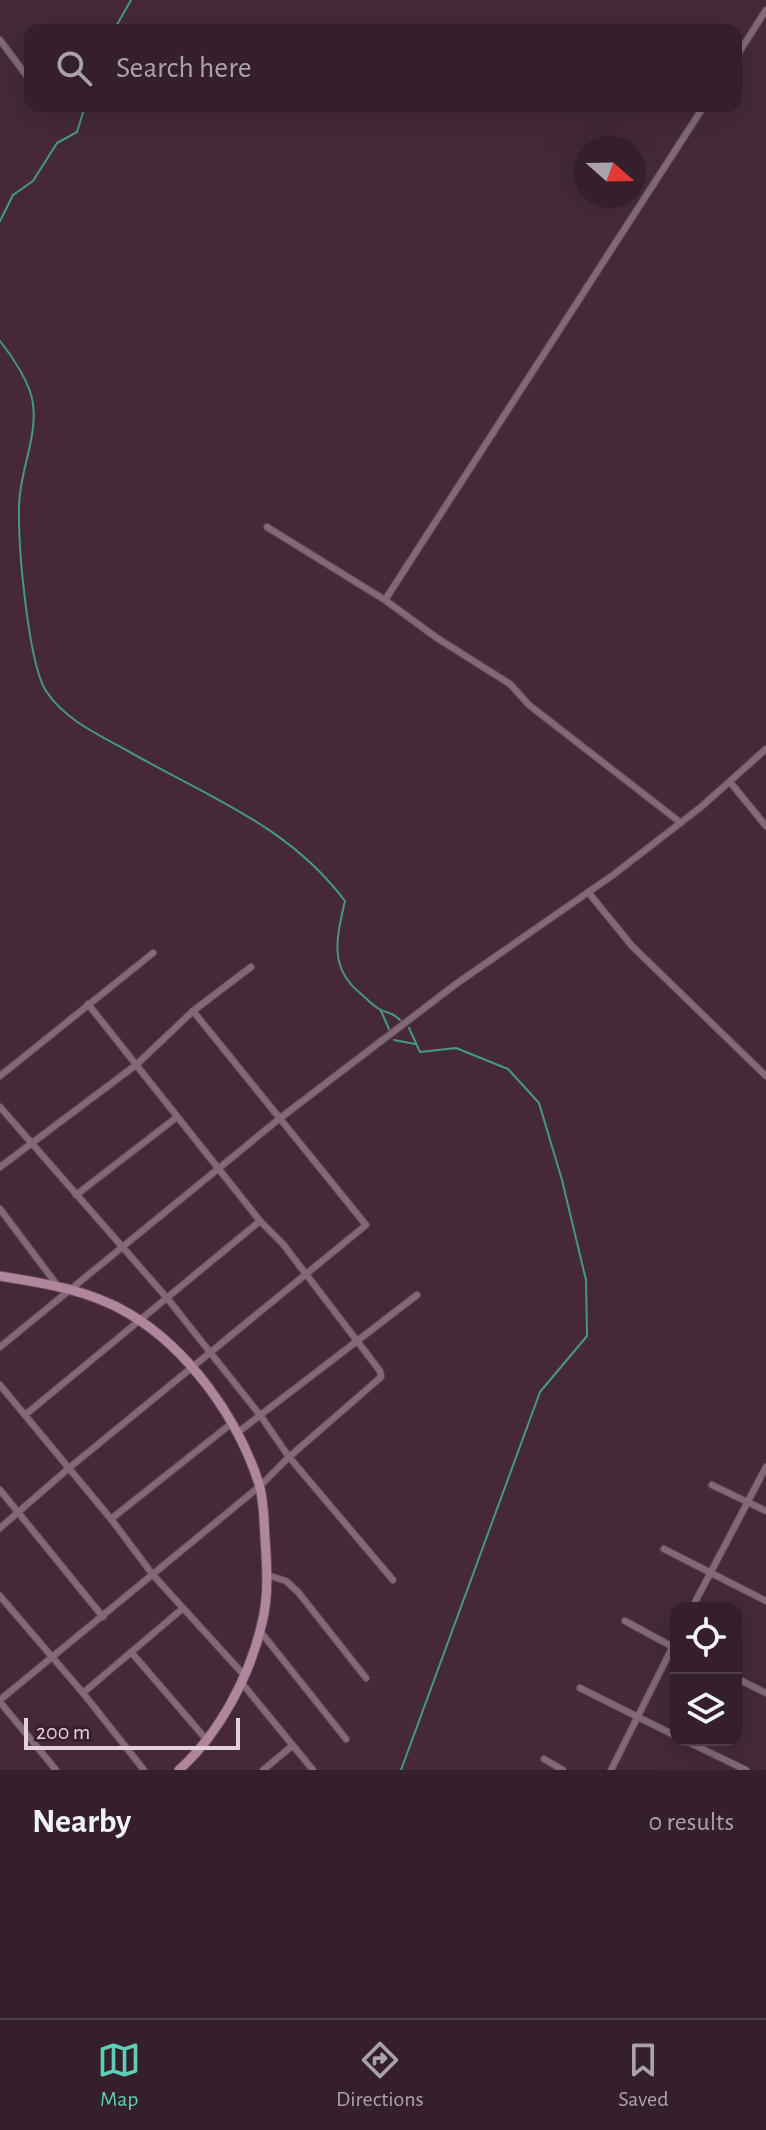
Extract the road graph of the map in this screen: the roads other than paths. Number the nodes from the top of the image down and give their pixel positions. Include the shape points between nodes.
1 (766, 10) edge
2 (0, 40) edge
3 (742, 48) edge
4 (24, 72) edge
5 (700, 112) edge
6 (267, 527) dead end
7 (385, 600) junction
8 (766, 749) edge
9 (730, 782) junction
10 (681, 823) junction
11 (766, 826) edge
12 (588, 892) junction
13 (153, 953) dead end
14 (251, 967) dead end
15 (88, 1004) junction
16 (193, 1011) junction
17 (136, 1065) junction
18 (0, 1076) edge
19 (766, 1076) edge
20 (0, 1107) edge
21 (177, 1117) junction
22 (279, 1119) junction
23 (31, 1142) junction
24 (219, 1166) junction
25 (0, 1167) edge
26 (76, 1195) junction
27 (0, 1209) edge
28 (260, 1221) junction
29 (121, 1248) junction
30 (306, 1274) junction
31 (0, 1276) edge
32 (57, 1285) junction
33 (71, 1289) junction
34 (417, 1295) dead end
35 (167, 1298) junction
36 (139, 1320) junction
37 (355, 1342) junction
38 (0, 1347) edge
39 (211, 1351) junction
40 (192, 1369) junction
41 (0, 1385) edge
42 (25, 1415) junction
43 (260, 1415) junction
44 (232, 1423) junction
45 (237, 1433) junction
46 (289, 1457) junction
47 (766, 1467) edge
48 (69, 1468) junction
49 (712, 1485) dead end
50 (260, 1486) junction
51 (0, 1490) edge
52 (747, 1502) junction
53 (766, 1511) edge
54 (19, 1513) junction
55 (111, 1519) junction
56 (0, 1528) edge
57 (664, 1549) dead end
58 (710, 1572) junction
59 (153, 1575) junction
60 (267, 1575) junction
61 (393, 1580) dead end
62 (0, 1596) edge
63 (766, 1601) edge
64 (695, 1602) edge
65 (182, 1609) junction
66 (103, 1617) junction
67 (625, 1621) dead end
68 (260, 1631) junction
69 (670, 1643) edge
70 (131, 1652) junction
71 (670, 1654) edge
72 (52, 1657) junction
73 (366, 1678) dead end
74 (242, 1679) junction
75 (742, 1681) edge
76 (580, 1688) dead end
77 (83, 1693) junction
78 (766, 1693) edge
79 (0, 1701) edge
80 (637, 1717) junction
81 (670, 1733) edge
82 (206, 1739) junction
83 (346, 1739) dead end
84 (292, 1746) junction
85 (696, 1746) edge
86 (544, 1759) dead end
87 (56, 1770) edge
88 (144, 1770) edge
89 (179, 1770) edge
90 (263, 1770) edge
91 (313, 1770) edge
92 (563, 1770) edge
93 (611, 1770) edge
94 (746, 1770) edge

1 - 3 street
2 - 4 street
5 - 7 street
6 - 7 street
7 - 10 street via 510,684 529,705
8 - 9 street
9 - 10 street
9 - 11 street
10 - 12 street
12 - 19 street via 632,946
12 - 22 street via 456,984
13 - 15 street
14 - 16 street
15 - 17 street
15 - 18 street
16 - 17 street
16 - 22 street
17 - 21 street
17 - 23 street
20 - 23 street
21 - 24 street
21 - 26 street
22 - 24 street
22 - 30 street via 366,1225
23 - 25 street
23 - 26 street
24 - 28 street
24 - 29 street
26 - 29 street
27 - 32 street
28 - 30 street
28 - 35 street
29 - 33 street
29 - 35 street
30 - 37 street
30 - 39 street
31 - 32 street
32 - 33 street
33 - 36 street
33 - 38 street
34 - 37 street
35 - 36 street
35 - 39 street
36 - 40 street
36 - 42 street
37 - 43 street
37 - 46 street via 381,1377
39 - 40 street
39 - 43 street
40 - 44 street
40 - 48 street
41 - 42 street
42 - 48 street
43 - 45 street
43 - 46 street
44 - 45 street
44 - 55 street
45 - 50 street
46 - 50 street
46 - 61 street
47 - 52 street
48 - 54 street
48 - 55 street
49 - 52 street
50 - 59 street
50 - 60 street
51 - 54 street
52 - 53 street
52 - 58 street
54 - 56 street
54 - 66 street
55 - 59 street
57 - 58 street
58 - 63 street
58 - 64 street
59 - 65 street
59 - 66 street
60 - 68 street
60 - 73 street via 298,1592
62 - 72 street
65 - 70 street
65 - 74 street
66 - 72 street
67 - 69 street
68 - 74 street
68 - 83 street
70 - 77 street
70 - 82 street
71 - 80 street
72 - 77 street
72 - 79 street
74 - 82 street
74 - 84 street
75 - 78 street
76 - 80 street
77 - 88 street
79 - 87 street
80 - 81 street
80 - 93 street
82 - 89 street
84 - 90 street
84 - 91 street
85 - 94 street
86 - 92 street

